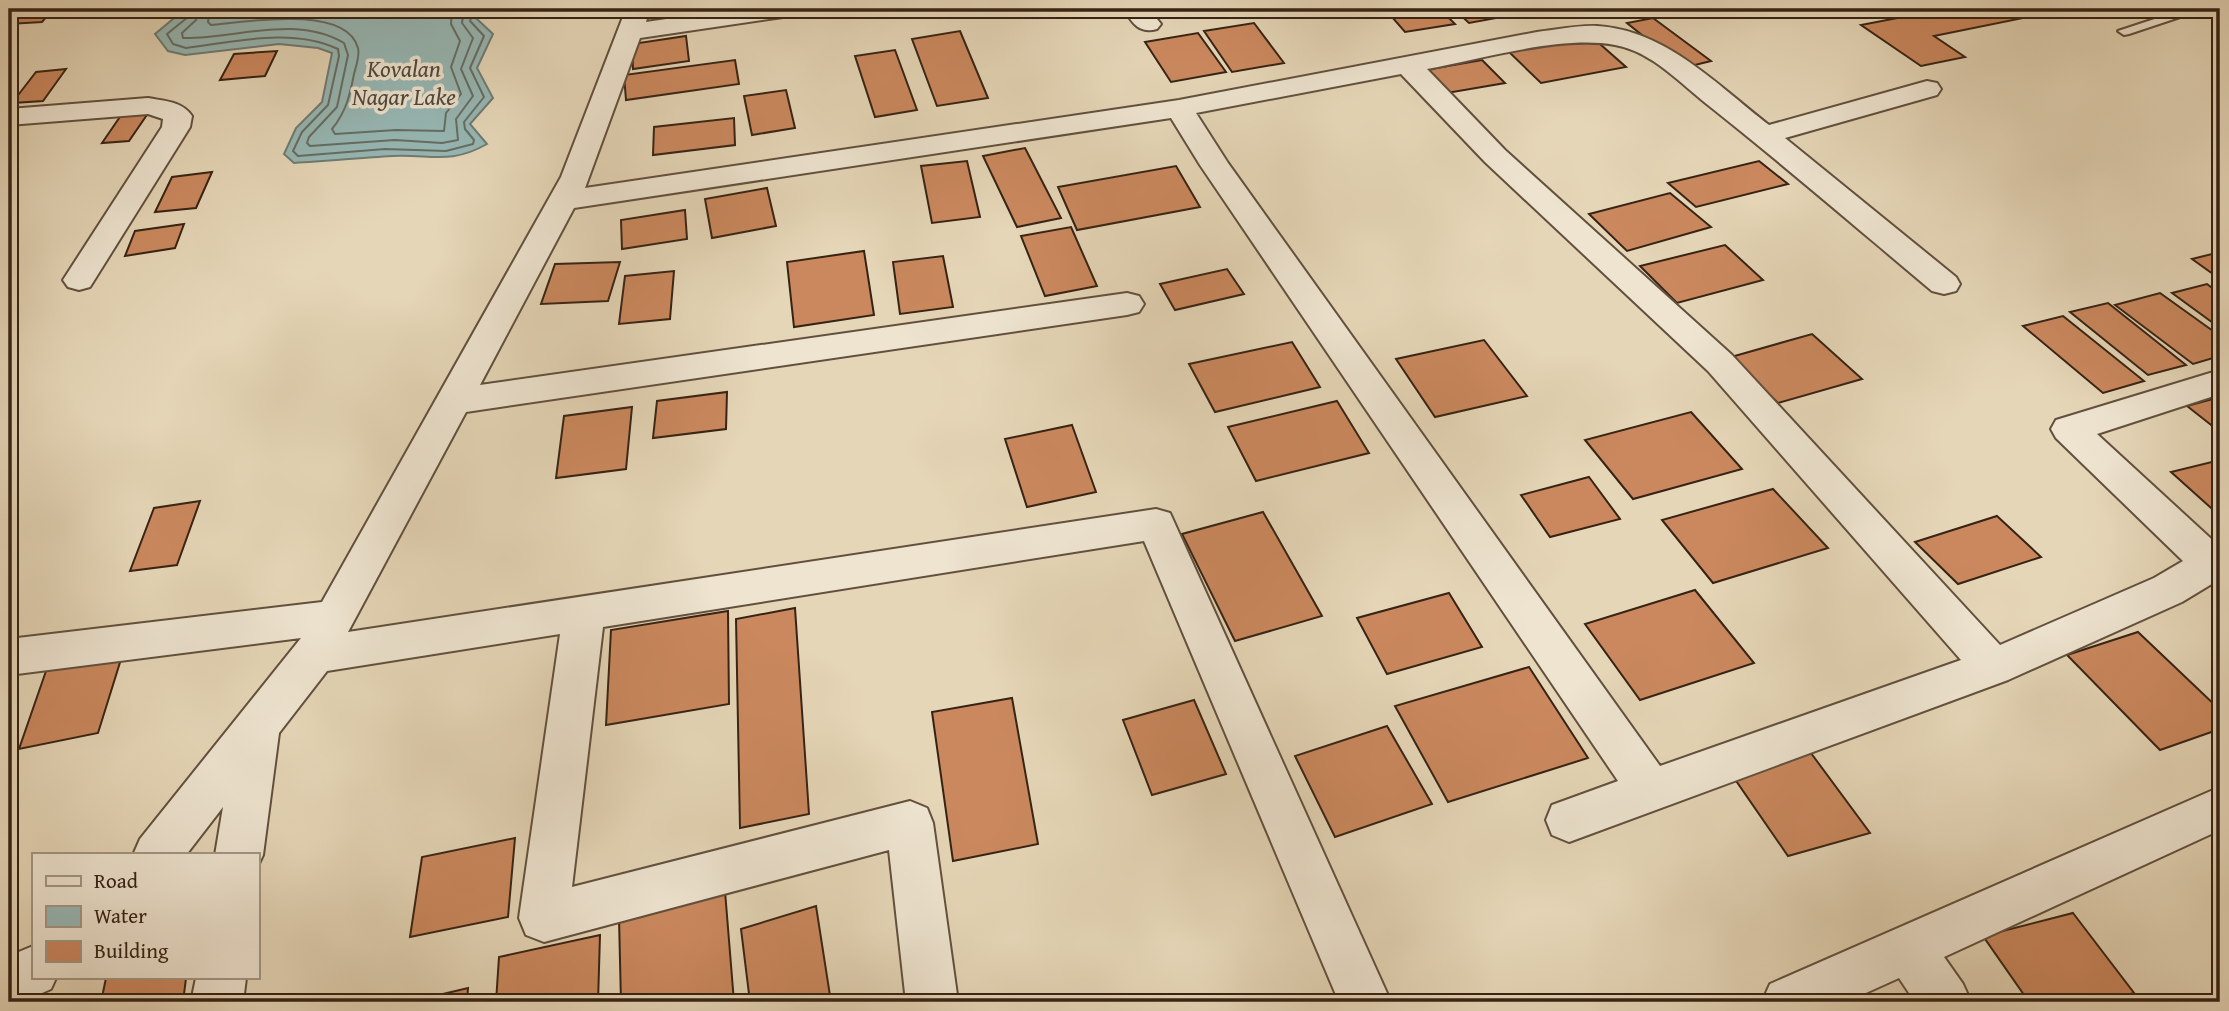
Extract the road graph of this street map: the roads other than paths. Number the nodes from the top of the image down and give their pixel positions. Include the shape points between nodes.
1 (783, 9) edge
2 (2197, 9) edge
3 (634, 21) edge
4 (2124, 31) dead end
5 (1408, 65) junction
6 (1927, 89) dead end
7 (1179, 108) junction
8 (9, 117) edge
9 (1764, 135) junction
10 (562, 201) junction
11 (79, 280) dead end
12 (1944, 284) dead end
13 (1127, 304) dead end
14 (2220, 382) edge
15 (454, 401) junction
16 (583, 614) junction
17 (336, 617) junction
18 (314, 655) junction
19 (9, 657) edge
20 (1993, 667) junction
21 (257, 728) junction
22 (1650, 789) junction
23 (2220, 808) edge
24 (1569, 820) dead end
25 (159, 853) edge
26 (239, 853) edge
27 (1908, 948) junction
28 (32, 971) edge
29 (38, 979) edge
30 (221, 979) edge
31 (9, 982) edge
32 (33, 1002) edge
33 (217, 1002) edge
34 (932, 1002) edge
35 (1365, 1002) edge
36 (1788, 1002) edge
37 (1945, 1002) edge

1 - 3 street
2 - 4 lane
3 - 10 street via 576,177
5 - 7 street
5 - 9 street via 1537,40 1595,34 1624,38 1655,50
5 - 20 street via 1495,156 1720,363
6 - 9 street
7 - 10 street
7 - 22 street
8 - 11 street via 148,106 178,116 176,127
9 - 12 street
10 - 15 street
13 - 15 street
14 - 20 street via 2069,429 2212,564 2168,590
15 - 17 street
16 - 18 street
16 - 34 street via 544,918 910,823
16 - 35 street via 1156,524
17 - 18 street
17 - 19 street
18 - 21 street
20 - 22 street
21 - 25 street
21 - 26 street
22 - 24 street
23 - 27 street
27 - 36 street
27 - 37 street
28 - 31 street
29 - 32 street
30 - 33 street

